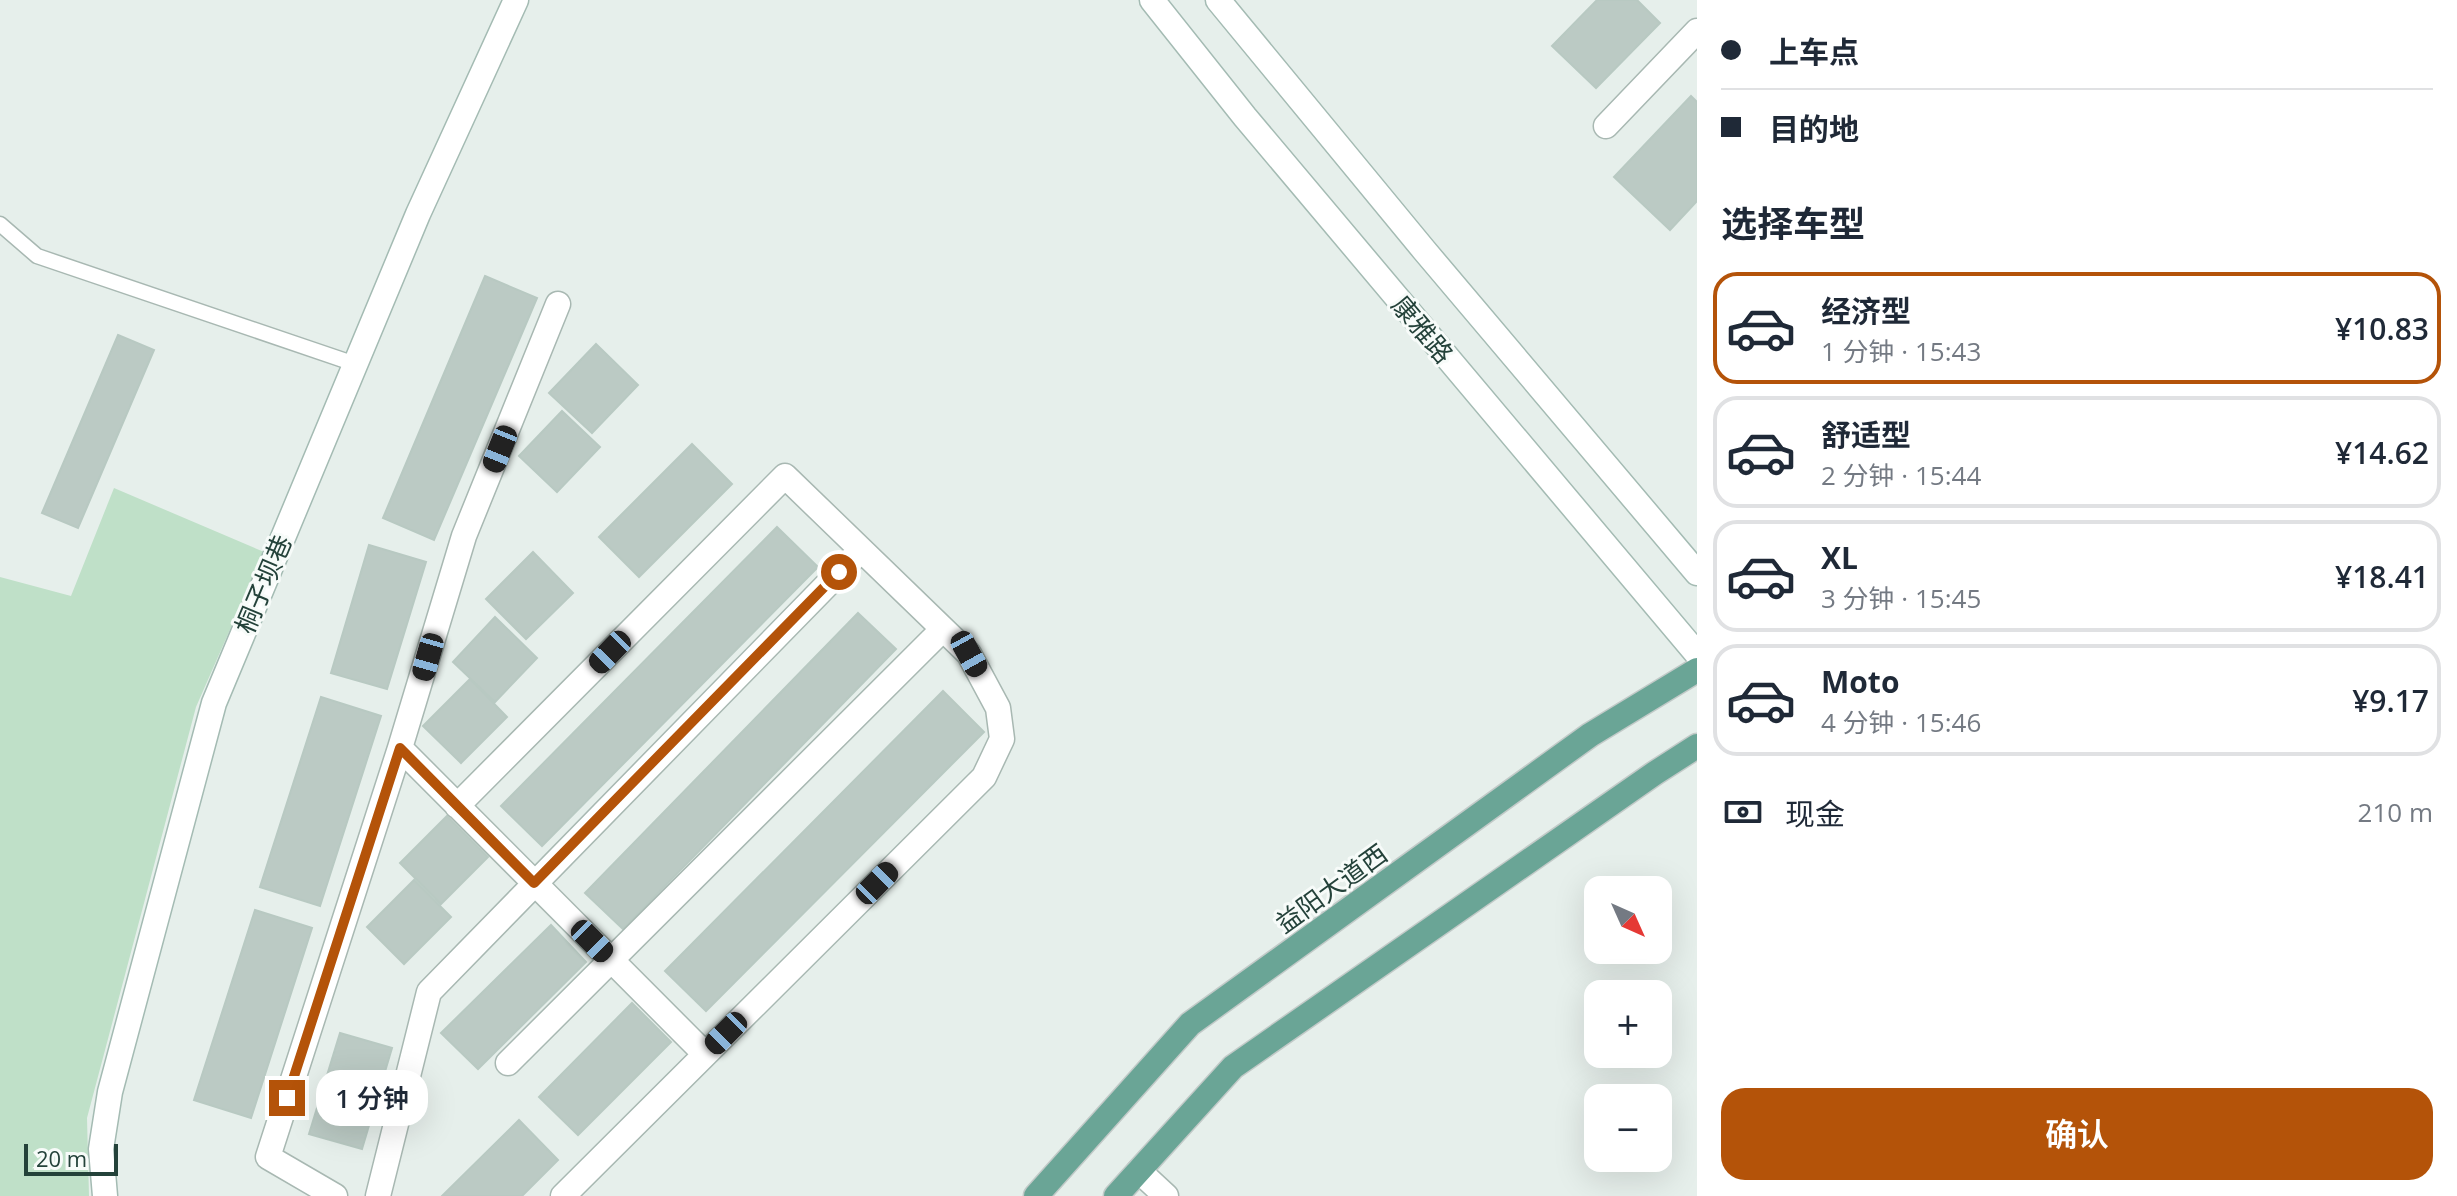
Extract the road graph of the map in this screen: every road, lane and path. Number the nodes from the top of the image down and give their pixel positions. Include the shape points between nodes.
1 (516, 0) edge
2 (1152, 0) edge
3 (1218, 0) edge
4 (1697, 31) edge
5 (1606, 126) dead end
6 (0, 224) edge
7 (558, 304) dead end
8 (355, 364) junction
9 (861, 550) junction
10 (1697, 573) edge
11 (942, 630) junction
12 (1697, 654) edge
13 (1697, 670) edge
14 (1697, 746) edge
15 (400, 748) junction
16 (457, 806) junction
17 (534, 883) junction
18 (611, 960) junction
19 (705, 1054) junction
20 (508, 1063) dead end
21 (1139, 1171) junction
22 (105, 1196) edge
23 (335, 1196) edge
24 (378, 1196) edge
25 (563, 1196) edge
26 (1036, 1196) edge
27 (1116, 1196) edge
28 (1166, 1196) edge

1 - 8 street, 桐子坝巷
2 - 12 street, 康雅路
3 - 10 street, 康雅路
4 - 5 street
6 - 8 lane via 37,256
7 - 15 street via 464,536
8 - 22 street, 桐子坝巷 via 214,703 110,1092 101,1149
9 - 11 street
9 - 16 street via 785,476
9 - 17 street
11 - 18 street
11 - 19 street via 969,654 998,708 1002,739 984,777
13 - 26 main road, 益阳大道西 via 1590,735 1190,1024
14 - 21 main road via 1233,1067
15 - 16 street
15 - 23 street via 268,1157
16 - 17 street
17 - 18 street
17 - 24 street via 429,992
18 - 19 street
18 - 20 street
19 - 25 street
21 - 27 main road
21 - 28 street

